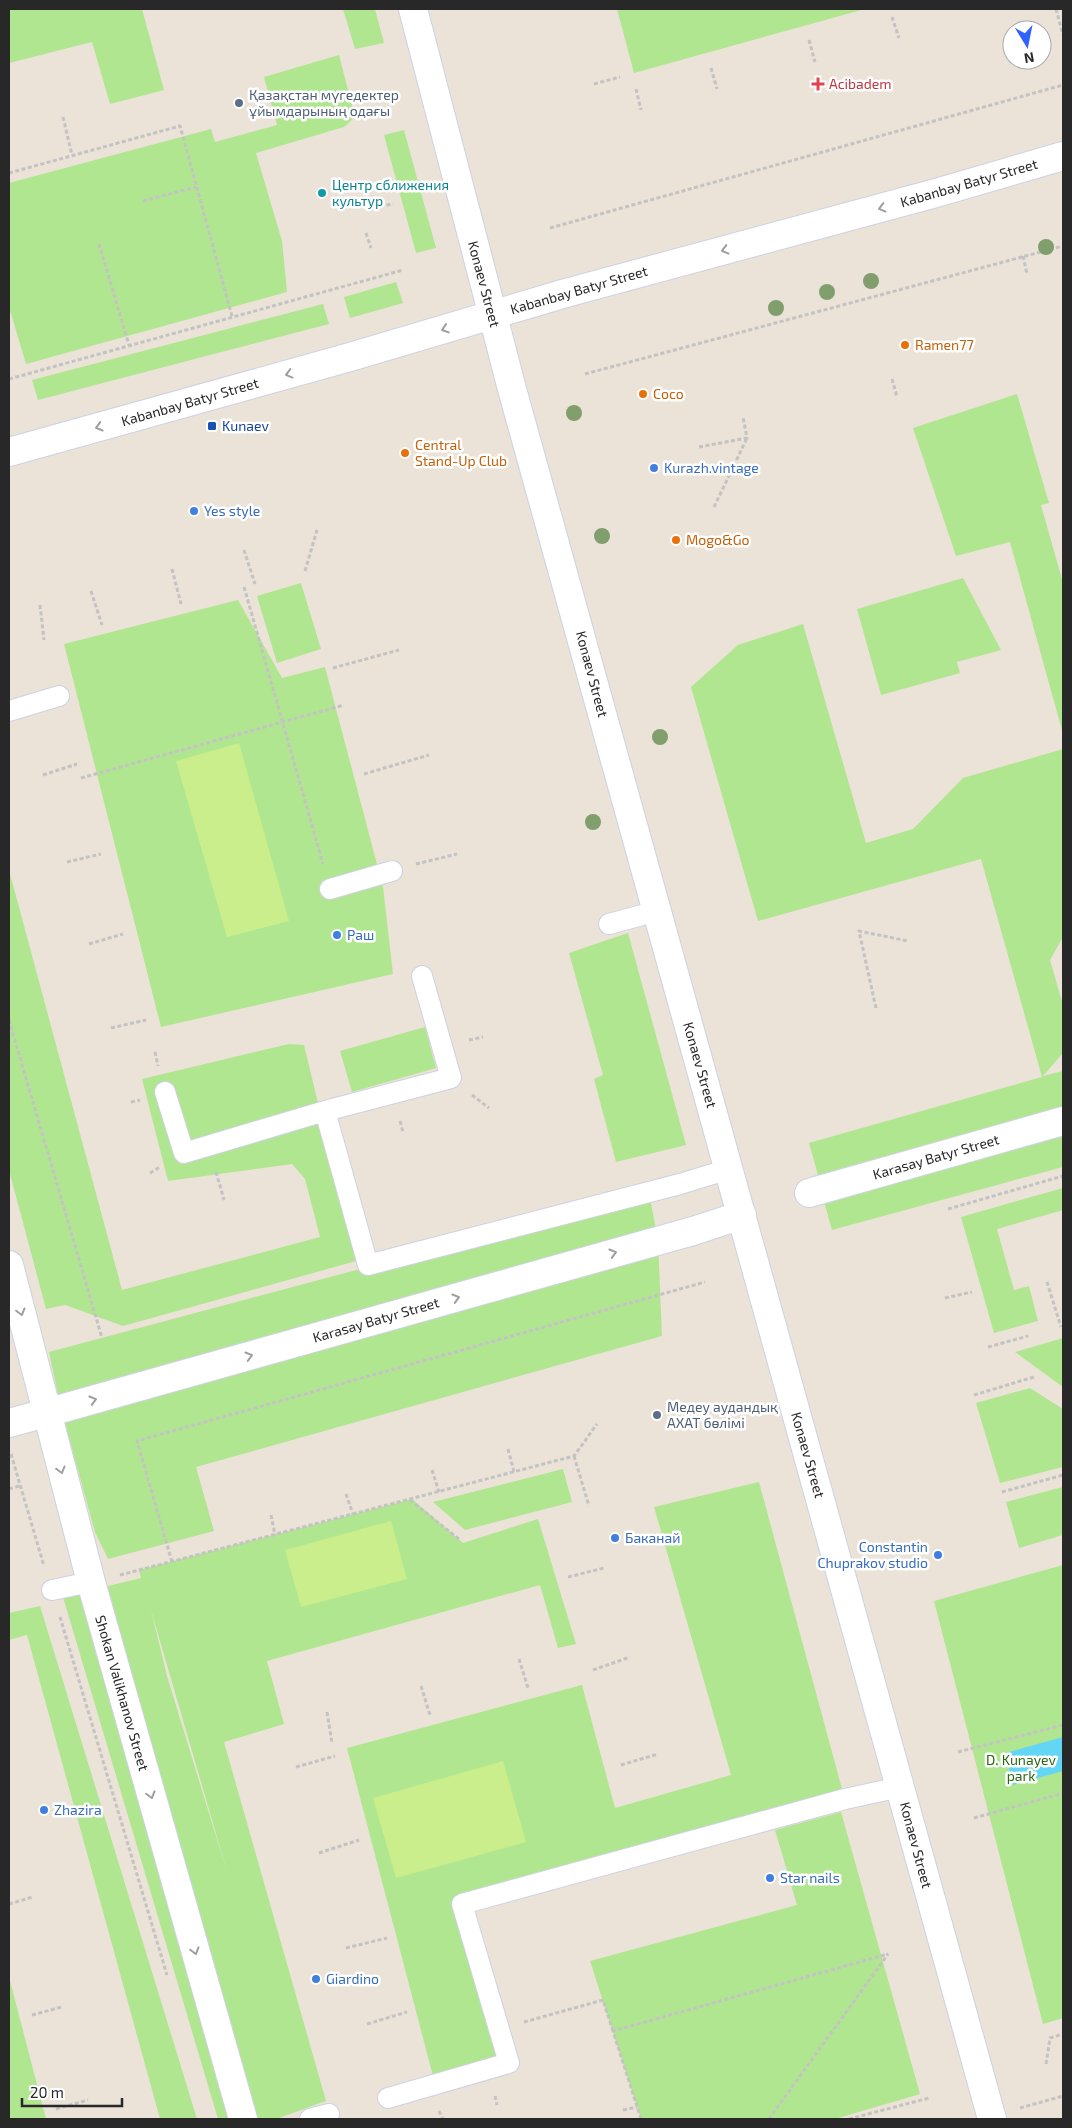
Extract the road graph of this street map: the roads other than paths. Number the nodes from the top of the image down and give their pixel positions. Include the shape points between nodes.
1 (413, 9) edge
2 (1063, 156) edge
3 (492, 314) junction
4 (9, 452) edge
5 (59, 696) dead end
6 (9, 711) edge
7 (392, 871) road end
8 (330, 889) road end
9 (657, 912) junction
10 (608, 924) dead end
11 (422, 976) dead end
12 (165, 1092) dead end
13 (325, 1111) junction
14 (1063, 1121) edge
15 (729, 1169) junction
16 (809, 1193) dead end
17 (742, 1215) junction
18 (9, 1265) edge
19 (46, 1413) junction
20 (9, 1423) edge
21 (90, 1582) junction
22 (52, 1590) road end
23 (900, 1787) junction
24 (388, 2098) dead end
25 (992, 2117) edge
26 (243, 2119) edge

1 - 3 street, Konaev Street
2 -> 3 street, Kabanbay Batyr Street
3 -> 4 street, Kabanbay Batyr Street via 350,358
3 - 9 street, Konaev Street
5 - 6 lane
7 - 8 lane
9 - 10 lane
9 - 15 street, Konaev Street
11 - 13 lane via 451,1078
12 - 13 lane via 184,1153
13 - 15 lane via 368,1265
14 - 16 street, Karasay Batyr Street
15 - 17 street, Konaev Street
19 -> 17 street, Karasay Batyr Street
17 - 23 street, Konaev Street
18 -> 19 street, Shokan Valikhanov Street
19 - 20 street, Karasay Batyr Street
19 -> 21 street, Shokan Valikhanov Street
21 - 22 lane
21 -> 26 street, Shokan Valikhanov Street
23 - 24 lane via 462,1904 509,2063
23 - 25 street, Konaev Street

